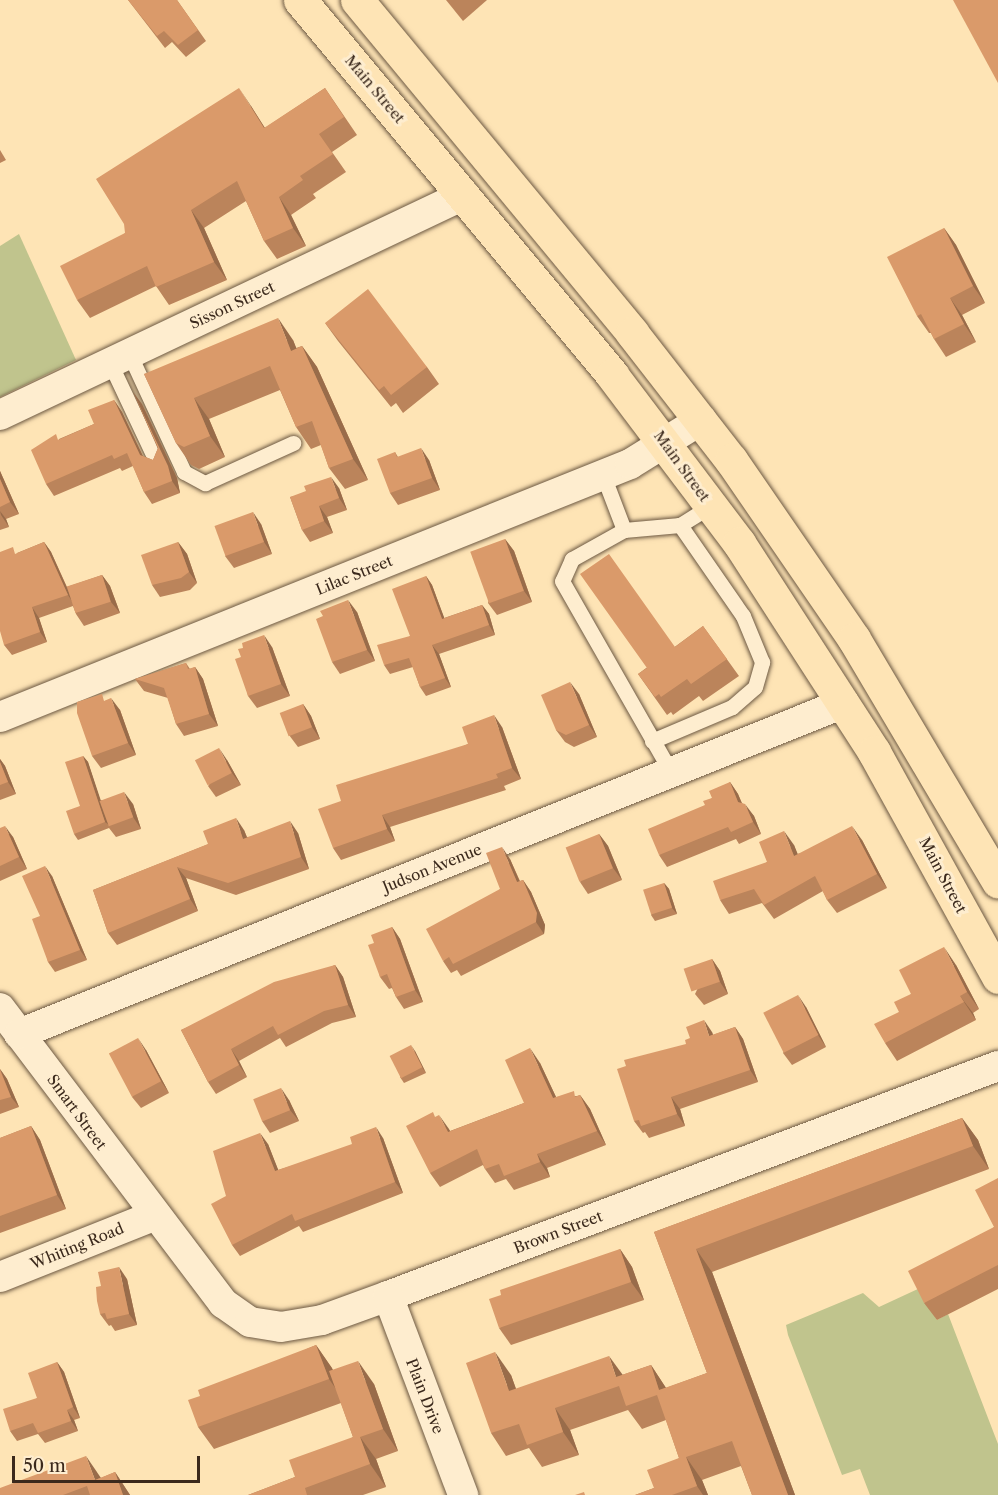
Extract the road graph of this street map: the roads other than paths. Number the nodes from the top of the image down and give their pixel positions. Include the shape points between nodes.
1 (300, 0) edge
2 (357, 0) edge
3 (464, 195) junction
4 (120, 358) junction
5 (144, 387) junction
6 (125, 395) junction
7 (0, 415) edge
8 (701, 420) junction
9 (665, 442) junction
10 (293, 443) edge
11 (157, 464) edge
12 (603, 475) junction
13 (711, 506) junction
14 (680, 525) junction
15 (624, 530) junction
16 (844, 703) junction
17 (0, 717) edge
18 (652, 741) junction
19 (671, 772) junction
20 (998, 882) edge
21 (998, 977) edge
22 (0, 1008) edge
23 (19, 1034) junction
24 (998, 1066) edge
25 (153, 1216) junction
26 (0, 1277) edge
27 (388, 1296) junction
28 (463, 1495) edge

1 - 3 main road, Main Street
2 - 8 main road
3 - 4 street, Sisson Street
3 - 9 main road, Main Street
4 - 5 lane
4 - 6 lane
4 - 7 street, Sisson Street
5 - 6 lane
5 - 10 lane via 184,472 205,483
6 - 11 lane
8 - 9 street, Lilac Street
8 - 20 main road via 836,610
9 - 12 street, Lilac Street via 637,461
9 - 13 main road, Main Street
12 - 15 lane
12 - 17 street, Lilac Street
13 - 14 lane
13 - 16 main road, Main Street
14 - 15 lane
14 - 18 lane via 743,616 762,662 755,687 732,707
15 - 18 lane via 572,559 562,581
16 - 19 street, Judson Avenue
16 - 21 main road, Main Street via 911,815
18 - 19 lane
19 - 23 street, Judson Avenue
22 - 23 street, Smart Street
23 - 25 street, Smart Street
24 - 27 street, Brown Street
25 - 26 street, Whiting Road
25 - 27 street, Brown Street via 223,1303 250,1322 281,1327 322,1320
27 - 28 street, Plain Drive

